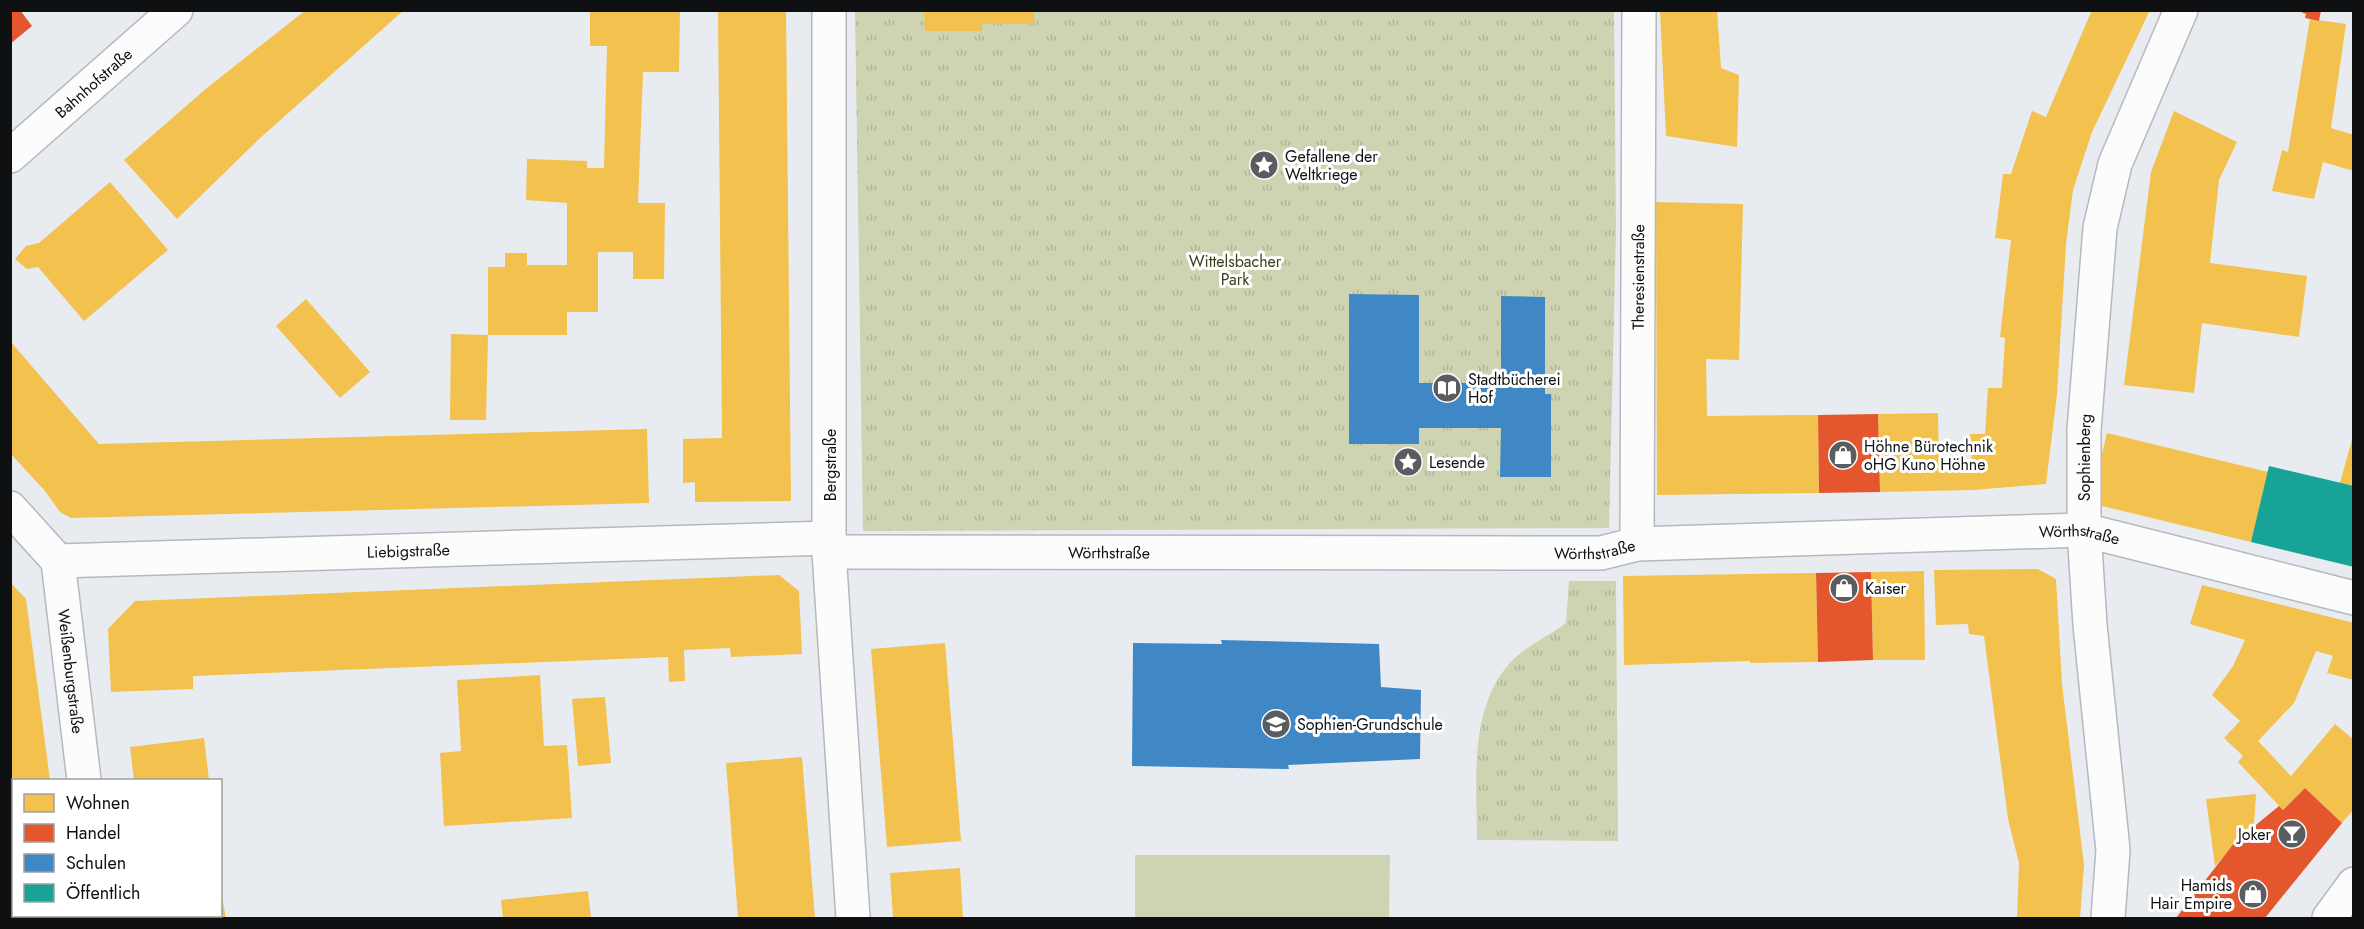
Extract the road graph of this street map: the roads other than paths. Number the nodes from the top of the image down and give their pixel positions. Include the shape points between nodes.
1 (176, 10) edge
2 (829, 10) edge
3 (1639, 10) edge
4 (2181, 10) edge
5 (10, 156) edge
6 (10, 508) edge
7 (2084, 530) junction
8 (1638, 544) junction
9 (829, 545) junction
10 (58, 561) junction
11 (2354, 598) edge
12 (84, 779) edge
13 (2354, 884) edge
14 (853, 918) edge
15 (2108, 918) edge
16 (2329, 918) edge

1 - 5 street, Bahnhofstraße
2 - 9 street, Bergstraße
3 - 8 street, Theresienstraße
4 - 7 street, Sophienberg via 2115,164 2100,228 2084,430
6 - 10 street
7 - 8 street, Wörthstraße
7 - 11 street, Wörthstraße
7 - 15 street, Sophienberg via 2113,850
8 - 9 street, Wörthstraße via 1601,553
9 - 10 street, Liebigstraße
9 - 14 street, Bergstraße
10 - 12 street, Weißenburgstraße
13 - 16 street

